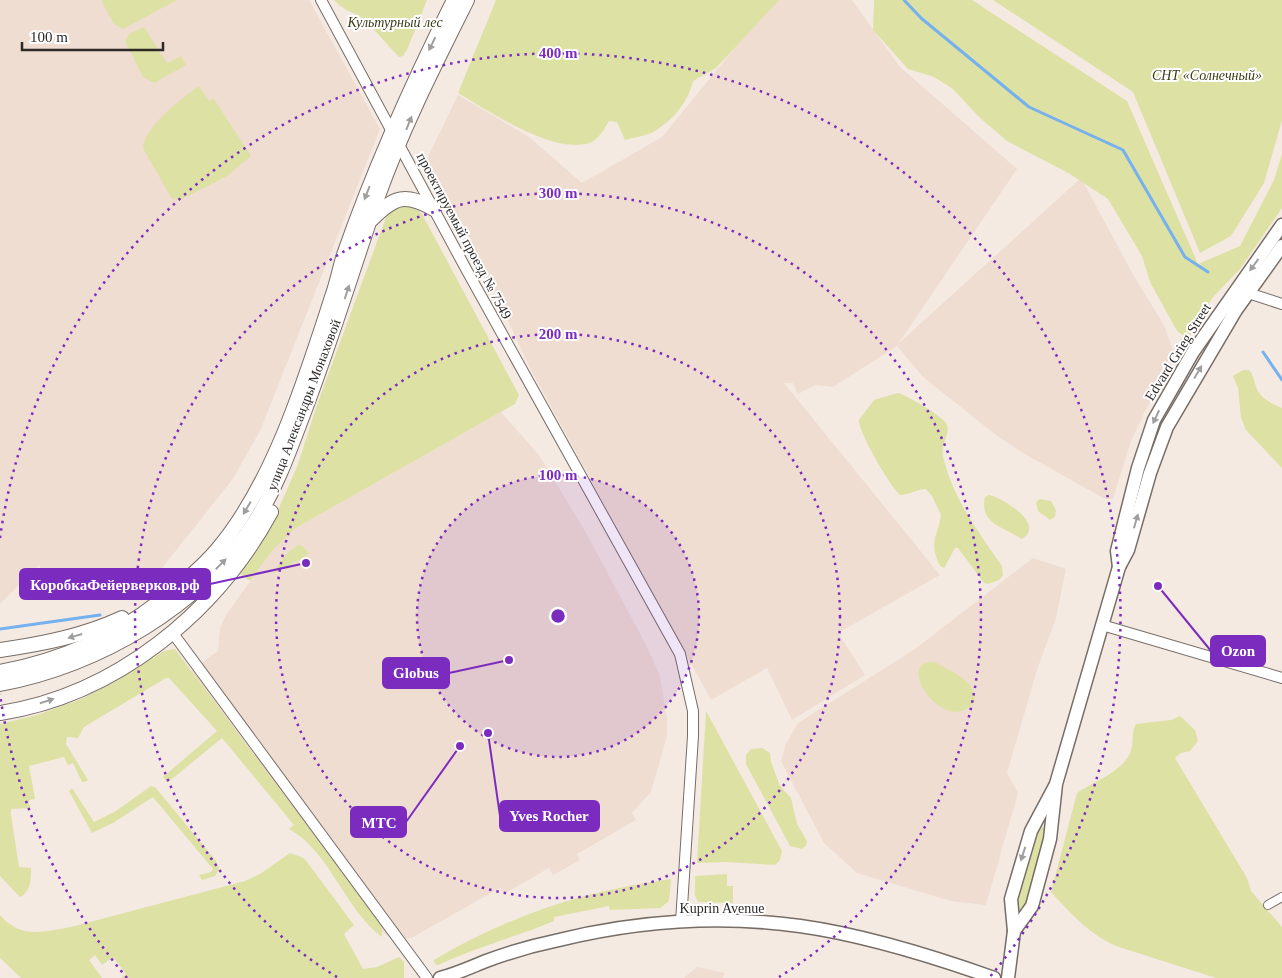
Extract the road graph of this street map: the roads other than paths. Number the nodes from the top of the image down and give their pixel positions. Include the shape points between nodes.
1 (321, 0) edge
2 (454, 0) edge
3 (467, 0) edge
4 (392, 131) junction
5 (400, 145) junction
6 (434, 209) junction
7 (370, 221) junction
8 (1282, 225) edge
9 (1282, 246) edge
10 (1242, 291) junction
11 (1282, 304) edge
12 (291, 448) junction
13 (168, 595) junction
14 (1102, 625) junction
15 (172, 632) junction
16 (0, 650) edge
17 (0, 672) edge
18 (1282, 678) edge
19 (0, 684) edge
20 (0, 713) edge
21 (1056, 784) junction
22 (1282, 897) edge
23 (1268, 905) dead end
24 (681, 922) junction
25 (1014, 931) junction
26 (446, 977) edge
27 (427, 978) edge
28 (994, 978) edge
29 (1008, 978) edge

1 - 4 street, проектируемый проезд № 7549
2 -> 4 main road, улица Александры Монаховой
5 -> 3 main road, улица Александры Монаховой via 417,102
4 - 5 street, проектируемый проезд № 7549
4 -> 13 main road, улица Александры Монаховой via 344,255 305,374 263,480 244,514 216,552
5 - 6 street, проектируемый проезд № 7549
5 - 7 main road, улица Александры Монаховой
6 - 7 main road via 419,201 400,198 385,206
6 - 24 street, проектируемый проезд № 7549 via 680,654 693,711
12 -> 7 main road, улица Александры Монаховой
8 -> 10 street, Edvard Grieg Street
9 - 10 street, Edvard Grieg Street
10 - 11 street
10 - 14 street, Edvard Grieg Street via 1177,377 1154,420 1138,468 1117,551 1120,567
12 - 15 main road via 274,507 257,538 218,589
19 -> 12 main road, улица Александры Монаховой via 69,666 102,652 153,622 196,589 228,558 255,521 281,474
13 -> 16 main road via 90,632
13 - 17 main road, улица Александры Монаховой via 122,628 97,641 65,655
14 - 18 street
14 - 21 street, Edvard Grieg Street
20 -> 15 main road via 50,701 83,688 120,668
15 - 27 street
21 - 25 street, Edvard Grieg Street via 1050,839 1032,906
21 -> 25 street, Edvard Grieg Street via 1038,816 1023,855 1012,899
22 - 23 street
24 - 26 street, Kuprin Avenue via 560,939 487,960
24 - 28 street, Kuprin Avenue via 746,921 820,929
25 - 29 street, Edvard Grieg Street

